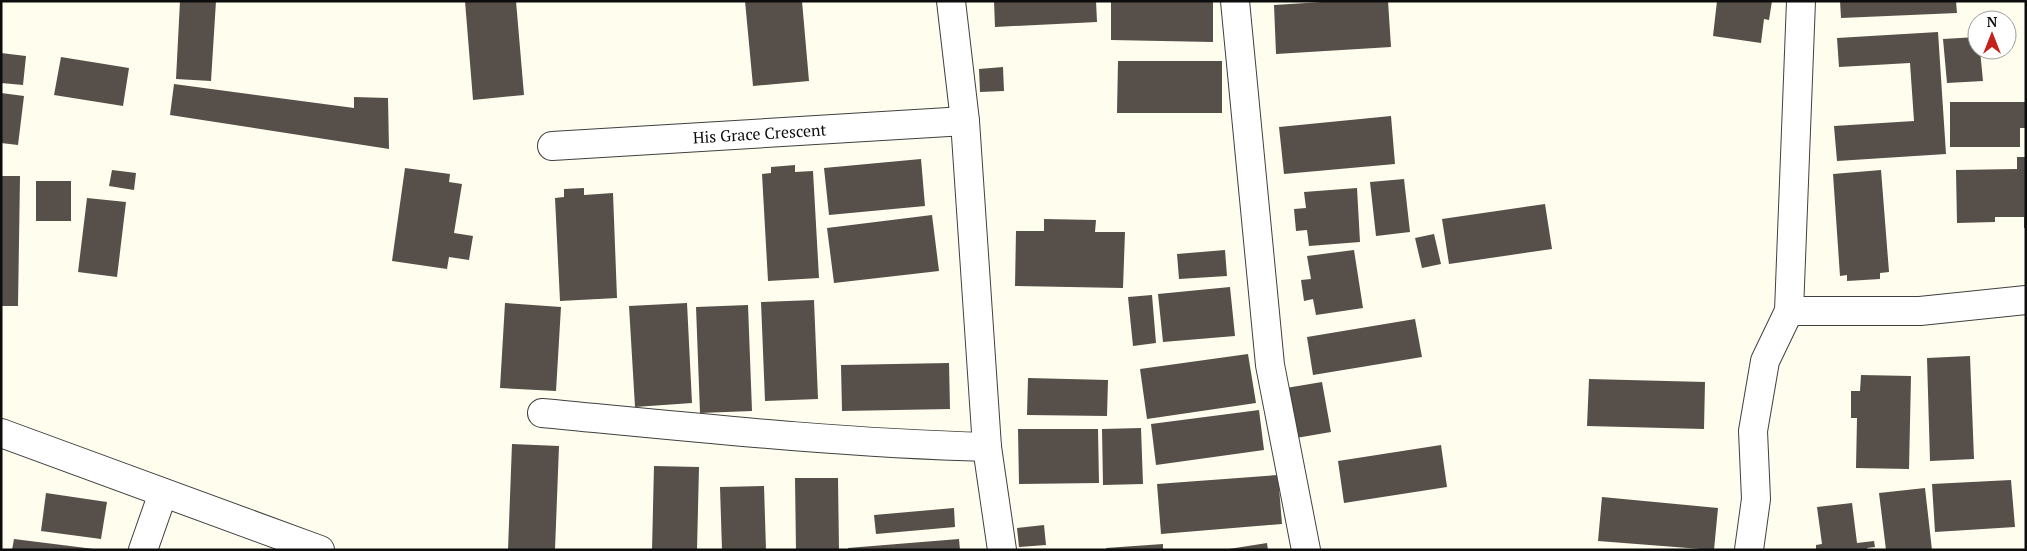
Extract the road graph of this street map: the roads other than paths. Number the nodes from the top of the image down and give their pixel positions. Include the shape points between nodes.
1 (951, 1) edge
2 (1236, 1) edge
3 (1801, 1) edge
4 (965, 121) junction
5 (552, 146) dead end
6 (2026, 300) edge
7 (1789, 311) junction
8 (542, 413) dead end
9 (1, 433) edge
10 (987, 446) junction
11 (163, 492) junction
12 (144, 550) edge
13 (320, 550) edge
14 (1002, 550) edge
15 (1306, 550) edge
16 (1749, 550) edge

1 - 4 street
2 - 15 street via 1270,365
3 - 7 street
4 - 5 street, His Grace Crescent
4 - 10 street
6 - 7 street via 1920,311
7 - 16 street via 1764,361 1753,431 1756,499
8 - 10 street via 761,434 897,444
9 - 11 street
10 - 14 street
11 - 12 street
11 - 13 street

